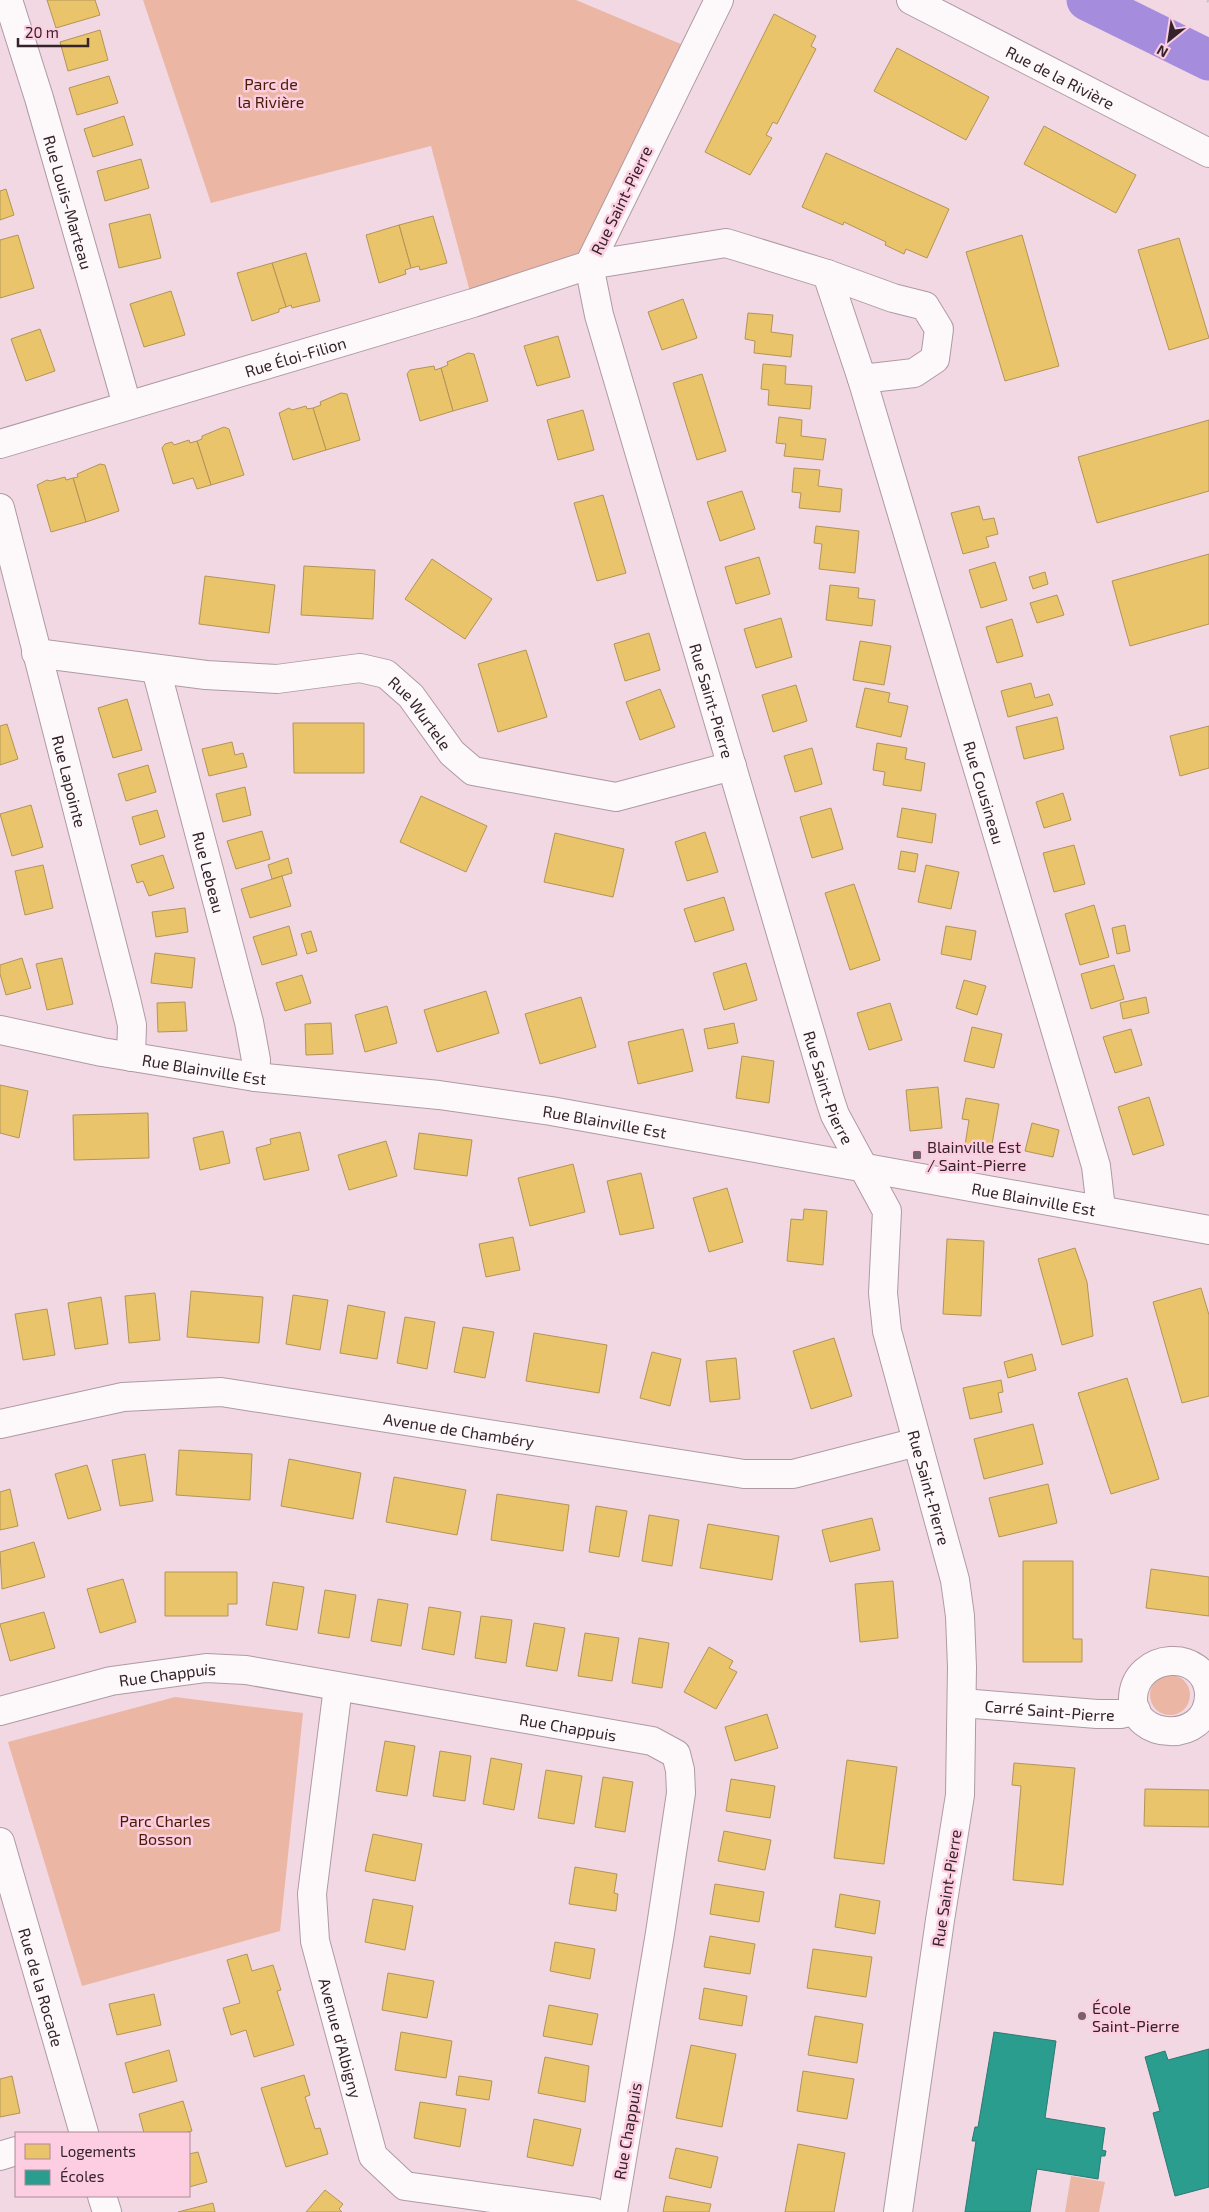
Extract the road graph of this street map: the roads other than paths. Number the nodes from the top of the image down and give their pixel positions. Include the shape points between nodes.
1 (8, 0) edge
2 (719, 0) edge
3 (910, 0) edge
4 (1209, 153) edge
5 (589, 265) junction
6 (827, 274) junction
7 (862, 379) junction
8 (127, 406) junction
9 (0, 444) edge
10 (0, 508) edge
11 (36, 653) junction
12 (156, 669) junction
13 (732, 766) junction
14 (0, 1030) edge
15 (131, 1057) junction
16 (255, 1076) junction
17 (864, 1167) junction
18 (1101, 1209) junction
19 (1209, 1230) edge
20 (0, 1424) edge
21 (917, 1442) junction
22 (338, 1687) junction
23 (1209, 1694) edge
24 (962, 1703) junction
25 (1136, 1710) junction
26 (0, 1712) edge
27 (0, 1842) edge
28 (7, 1889) edge
29 (84, 2132) edge
30 (15, 2151) edge
31 (0, 2156) edge
32 (102, 2197) edge
33 (107, 2212) edge
34 (593, 2212) edge
35 (613, 2212) edge
36 (898, 2212) edge

1 - 8 street, Rue Louis-Marteau
2 - 5 street, Rue Saint-Pierre
3 - 4 street, Rue de la Rivière
5 - 6 street via 726,243
5 - 8 street, Rue Éloi-Filion via 474,303
5 - 13 street, Rue Saint-Pierre via 599,315
6 - 7 street, Rue Cousineau
6 - 7 street via 925,306 939,329 935,359 914,373
7 - 18 street, Rue Cousineau via 1096,1166
8 - 9 street, Rue Éloi-Filion
10 - 11 street, Rue Lapointe
11 - 12 street, Rue Wurtele
11 - 15 street, Rue Lapointe via 126,999 132,1025
12 - 13 street, Rue Wurtele via 206,676 277,679 360,668 386,674 411,696 452,753 473,771 616,797
12 - 16 street, Rue Lebeau via 249,1022 256,1060
13 - 17 street, Rue Saint-Pierre via 835,1115
14 - 15 street, Rue Blainville Est
15 - 16 street, Rue Blainville Est
16 - 17 street, Rue Blainville Est via 513,1105
17 - 18 street, Rue Blainville Est
17 - 21 street, Rue Saint-Pierre via 887,1211 884,1312
18 - 19 street, Rue Blainville Est
20 - 21 street, Avenue de Chambéry via 123,1397 221,1392 744,1474 794,1474
21 - 24 street, Rue Saint-Pierre via 955,1580 962,1638
22 - 26 street, Rue Chappuis via 246,1670 206,1668 111,1681
22 - 34 street, Avenue d'Albigny via 312,1894 315,1941 373,2156 406,2186
22 - 35 street, Rue Chappuis via 652,1741 676,1754 681,1793
23 - 25 street, Carré Saint-Pierre via 1202,1718 1181,1731 1155,1728 1143,1721
23 - 25 street, Carré Saint-Pierre via 1205,1678 1194,1666 1180,1661 1161,1662 1146,1670 1136,1685 1133,1698
24 - 25 street, Carré Saint-Pierre via 1097,1714
24 - 36 street, Rue Saint-Pierre via 960,1795
27 - 28 street, Rue de la Rocade
28 - 29 street, Rue de la Rocade
30 - 31 street
32 - 33 street

